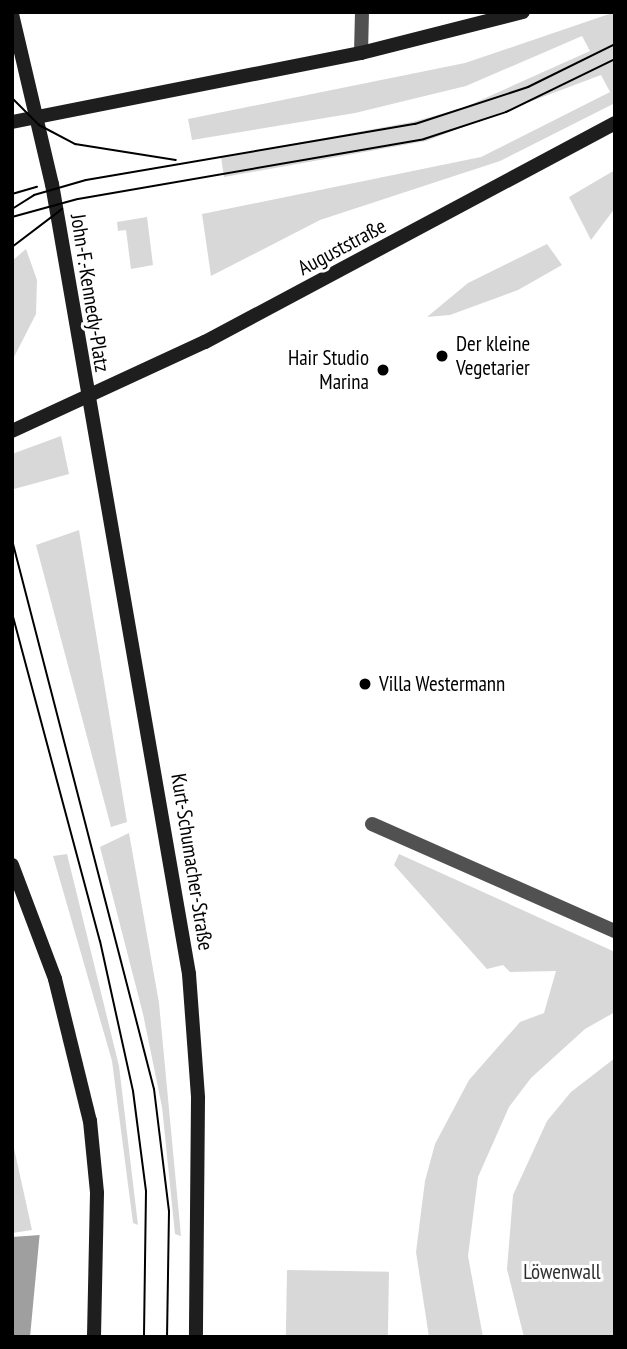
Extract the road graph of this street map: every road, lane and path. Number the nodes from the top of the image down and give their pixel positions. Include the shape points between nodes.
1 (362, 12) edge
2 (523, 12) edge
3 (12, 14) edge
4 (361, 53) junction
5 (37, 116) junction
6 (12, 122) edge
7 (615, 123) edge
8 (85, 399) junction
9 (12, 431) edge
10 (372, 824) dead end
11 (12, 865) edge
12 (615, 931) edge
13 (94, 1337) edge
14 (196, 1337) edge

1 - 4 street
2 - 4 main road
3 - 5 main road, John-F.-Kennedy-Platz
4 - 5 main road
5 - 6 main road
5 - 8 main road, John-F.-Kennedy-Platz
7 - 8 main road, Auguststraße
8 - 9 main road, John-F.-Kennedy-Platz
8 - 14 main road, Kurt-Schumacher-Straße via 189,974 199,1252
10 - 12 street
11 - 13 main road via 75,1049 90,1121 97,1222

